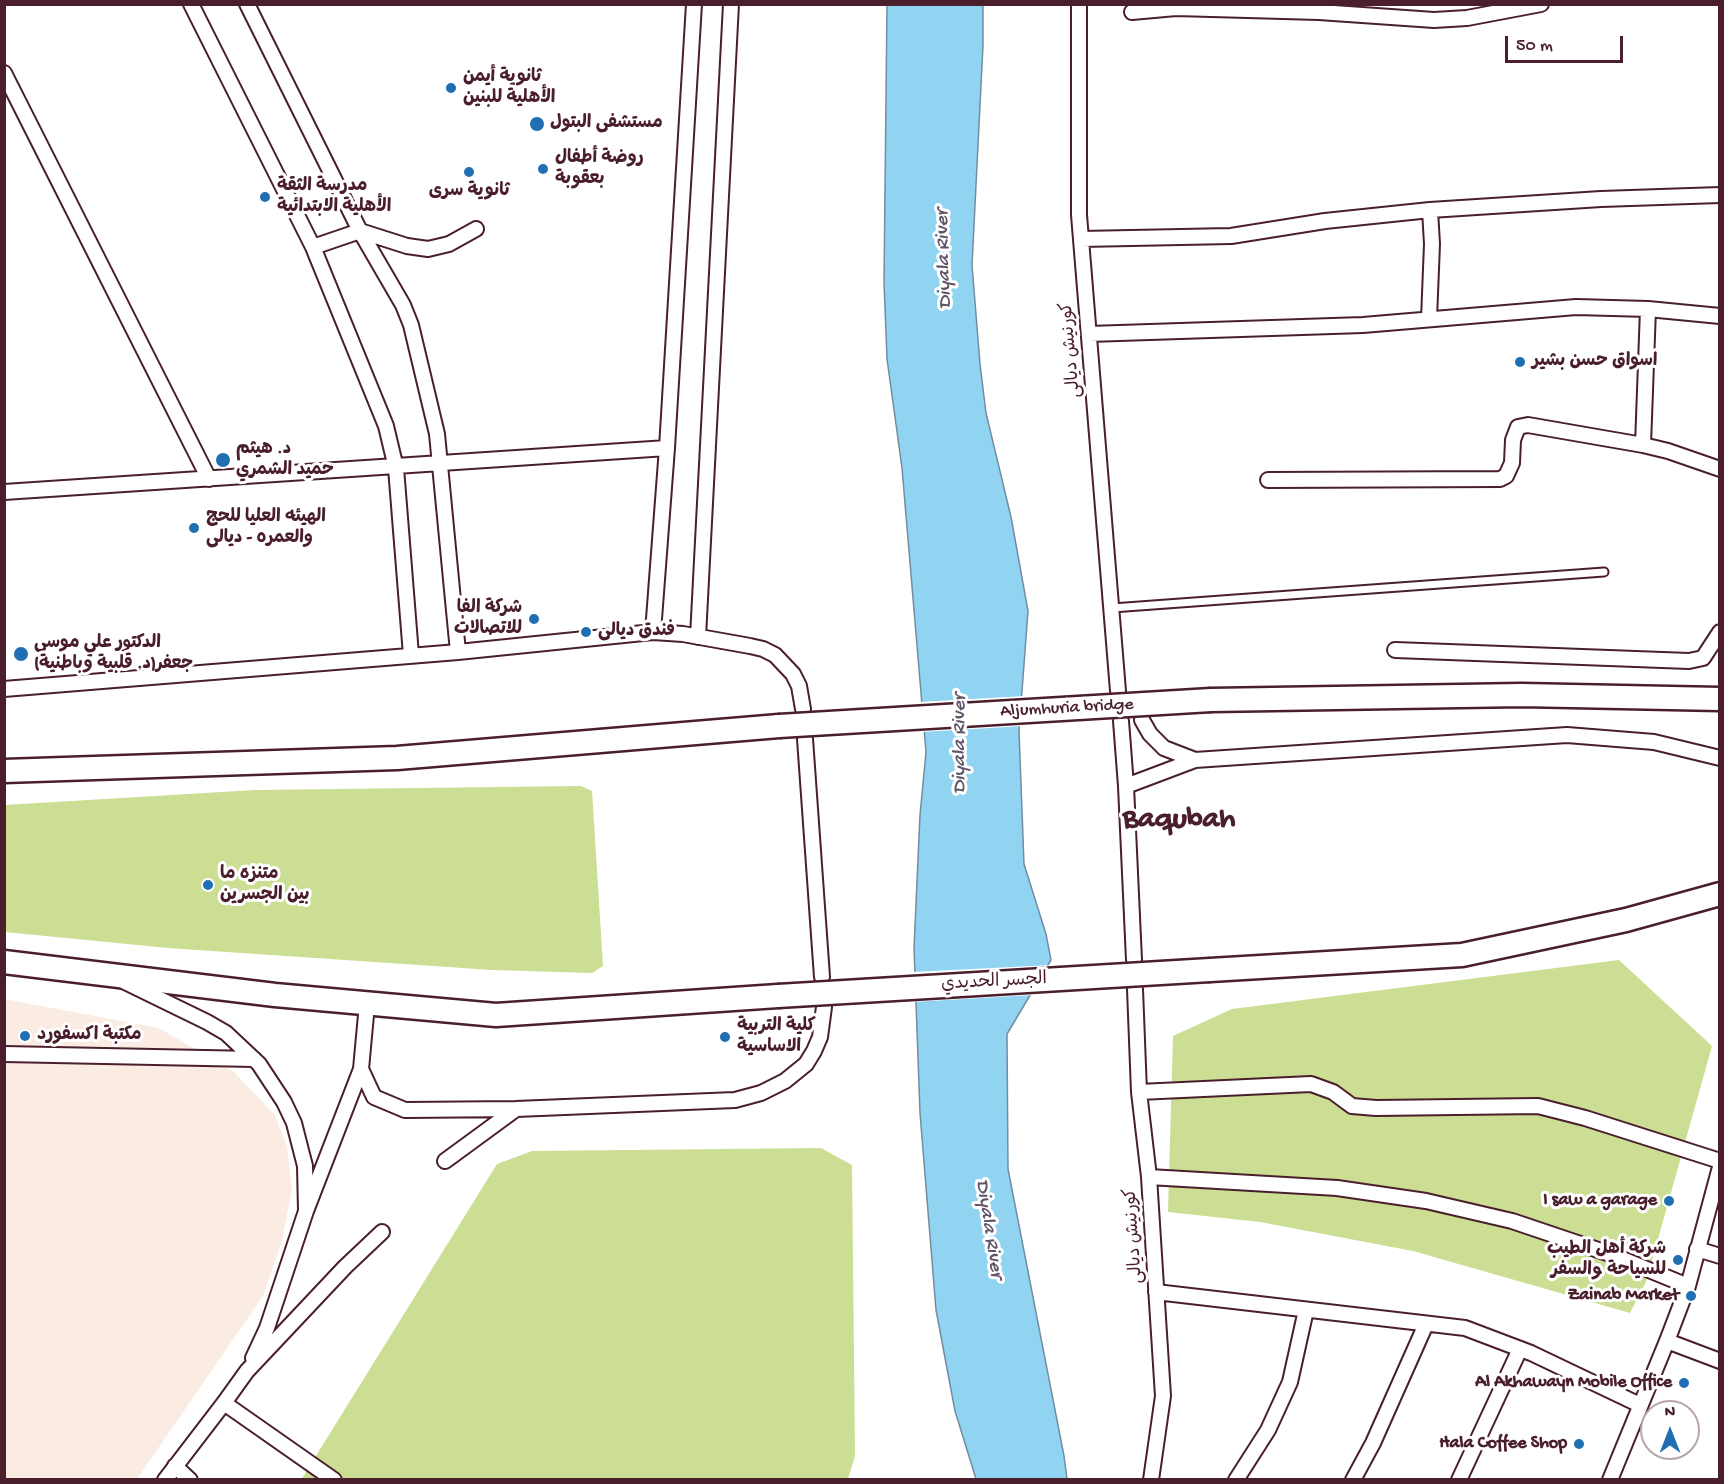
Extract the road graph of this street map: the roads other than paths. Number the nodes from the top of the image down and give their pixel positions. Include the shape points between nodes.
1 (191, 4) edge
2 (247, 4) edge
3 (694, 4) edge
4 (731, 4) edge
5 (1079, 4) edge
6 (1541, 4) edge
7 (1132, 12) dead end
8 (4, 73) edge
9 (1719, 195) edge
10 (1430, 210) junction
11 (476, 229) dead end
12 (360, 231) junction
13 (1081, 239) junction
14 (313, 247) junction
15 (1648, 309) junction
16 (1719, 316) edge
17 (1429, 319) junction
18 (1089, 334) junction
19 (1643, 445) junction
20 (667, 448) junction
21 (441, 465) junction
22 (396, 468) junction
23 (1719, 469) edge
24 (208, 478) junction
25 (1268, 480) dead end
26 (4, 492) edge
27 (1604, 572) dead end
28 (1112, 608) junction
29 (653, 632) junction
30 (1719, 632) edge
31 (698, 637) junction
32 (1395, 650) dead end
33 (458, 652) junction
34 (411, 655) junction
35 (4, 689) edge
36 (1123, 691) dead end
37 (1719, 699) edge
38 (803, 709) dead end
39 (1142, 720) dead end
40 (1120, 721) dead end
41 (805, 739) dead end
42 (1719, 758) edge
43 (1195, 760) junction
44 (4, 771) edge
45 (1126, 786) junction
46 (1719, 894) edge
47 (1134, 960) dead end
48 (4, 962) edge
49 (110, 975) junction
50 (822, 977) dead end
51 (1135, 989) dead end
52 (367, 1004) junction
53 (824, 1007) dead end
54 (4, 1054) edge
55 (254, 1059) junction
56 (361, 1069) junction
57 (1139, 1092) junction
58 (516, 1109) junction
59 (445, 1161) dead end
60 (1719, 1161) edge
61 (1719, 1167) edge
62 (1149, 1177) junction
63 (306, 1211) junction
64 (382, 1232) dead end
65 (1697, 1249) junction
66 (1719, 1256) edge
67 (1688, 1286) junction
68 (1156, 1293) junction
69 (1306, 1310) junction
70 (1426, 1324) junction
71 (1667, 1341) junction
72 (1520, 1349) junction
73 (1719, 1361) edge
74 (247, 1371) junction
75 (1642, 1400) edge
76 (224, 1403) junction
77 (1640, 1405) joint
78 (175, 1466) junction
79 (165, 1479) edge
80 (190, 1479) edge
81 (334, 1479) edge
82 (1151, 1479) edge
83 (1236, 1479) edge
84 (1353, 1479) edge
85 (1458, 1479) edge
86 (1610, 1479) edge

1 - 14 street
2 - 12 street
3 - 20 street
4 - 31 street
5 - 13 street, كورنيش ديالى
6 - 7 street via 1434,20 1176,8
8 - 24 street
9 - 10 street
10 - 13 street via 1325,220 1231,236
10 - 17 street
11 - 12 street via 449,244 428,249
12 - 14 street
12 - 21 street via 411,325 435,419
13 - 18 street, كورنيش ديالى
14 - 22 street via 381,413
15 - 16 street
15 - 17 street via 1576,307
15 - 19 street
17 - 18 street via 1363,325
18 - 28 street, كورنيش ديالى
19 - 23 street
19 - 25 street via 1528,425 1518,427 1512,463 1500,479
20 - 21 street
20 - 29 street
21 - 22 street
21 - 33 street
22 - 24 street
22 - 34 street
24 - 26 street
27 - 28 lane
28 - 36 street, كورنيش ديالى via 1116,668
29 - 31 street
29 - 33 street
30 - 32 street via 1703,658 1689,661
31 - 38 street via 775,655 793,674
33 - 34 street
34 - 35 street
37 - 44 main road, Aljumhuria bridge, bridge via 1522,694 1211,700 779,726 397,758
39 - 43 street via 1164,748
40 - 45 street
41 - 50 street
42 - 43 street via 1654,741 1567,735
43 - 45 street
45 - 47 street
46 - 52 main road, الجسر الحديدي, bridge via 1626,920 1462,955 496,1015
48 - 49 main road, الجسر الحديدي
49 - 52 main road, الجسر الحديدي
49 - 55 street via 207,1022
51 - 57 street, كورنيش ديالى
52 - 56 street
53 - 58 street via 820,1037 810,1057 785,1081 761,1093 735,1101
54 - 55 street
55 - 63 street via 273,1083 294,1123 305,1166
56 - 58 street via 374,1097 405,1110
56 - 63 street
57 - 60 street via 1311,1084 1333,1092 1352,1106 1538,1106
57 - 62 street, كورنيش ديالى
58 - 59 street
61 - 65 street
62 - 67 street via 1337,1188 1426,1201 1512,1221
62 - 68 street, كورنيش ديالى
63 - 74 street via 267,1328
64 - 74 street
65 - 66 street
65 - 67 street
67 - 71 street
68 - 69 street
68 - 82 street, كورنيش ديالى via 1163,1396
69 - 70 street
69 - 83 street via 1290,1382 1268,1430
70 - 72 street via 1465,1328
70 - 84 street
71 - 73 street
71 - 75 street
72 - 77 street
72 - 85 street
74 - 76 street
76 - 78 street
76 - 81 street
77 - 86 street
78 - 79 street
78 - 80 street

